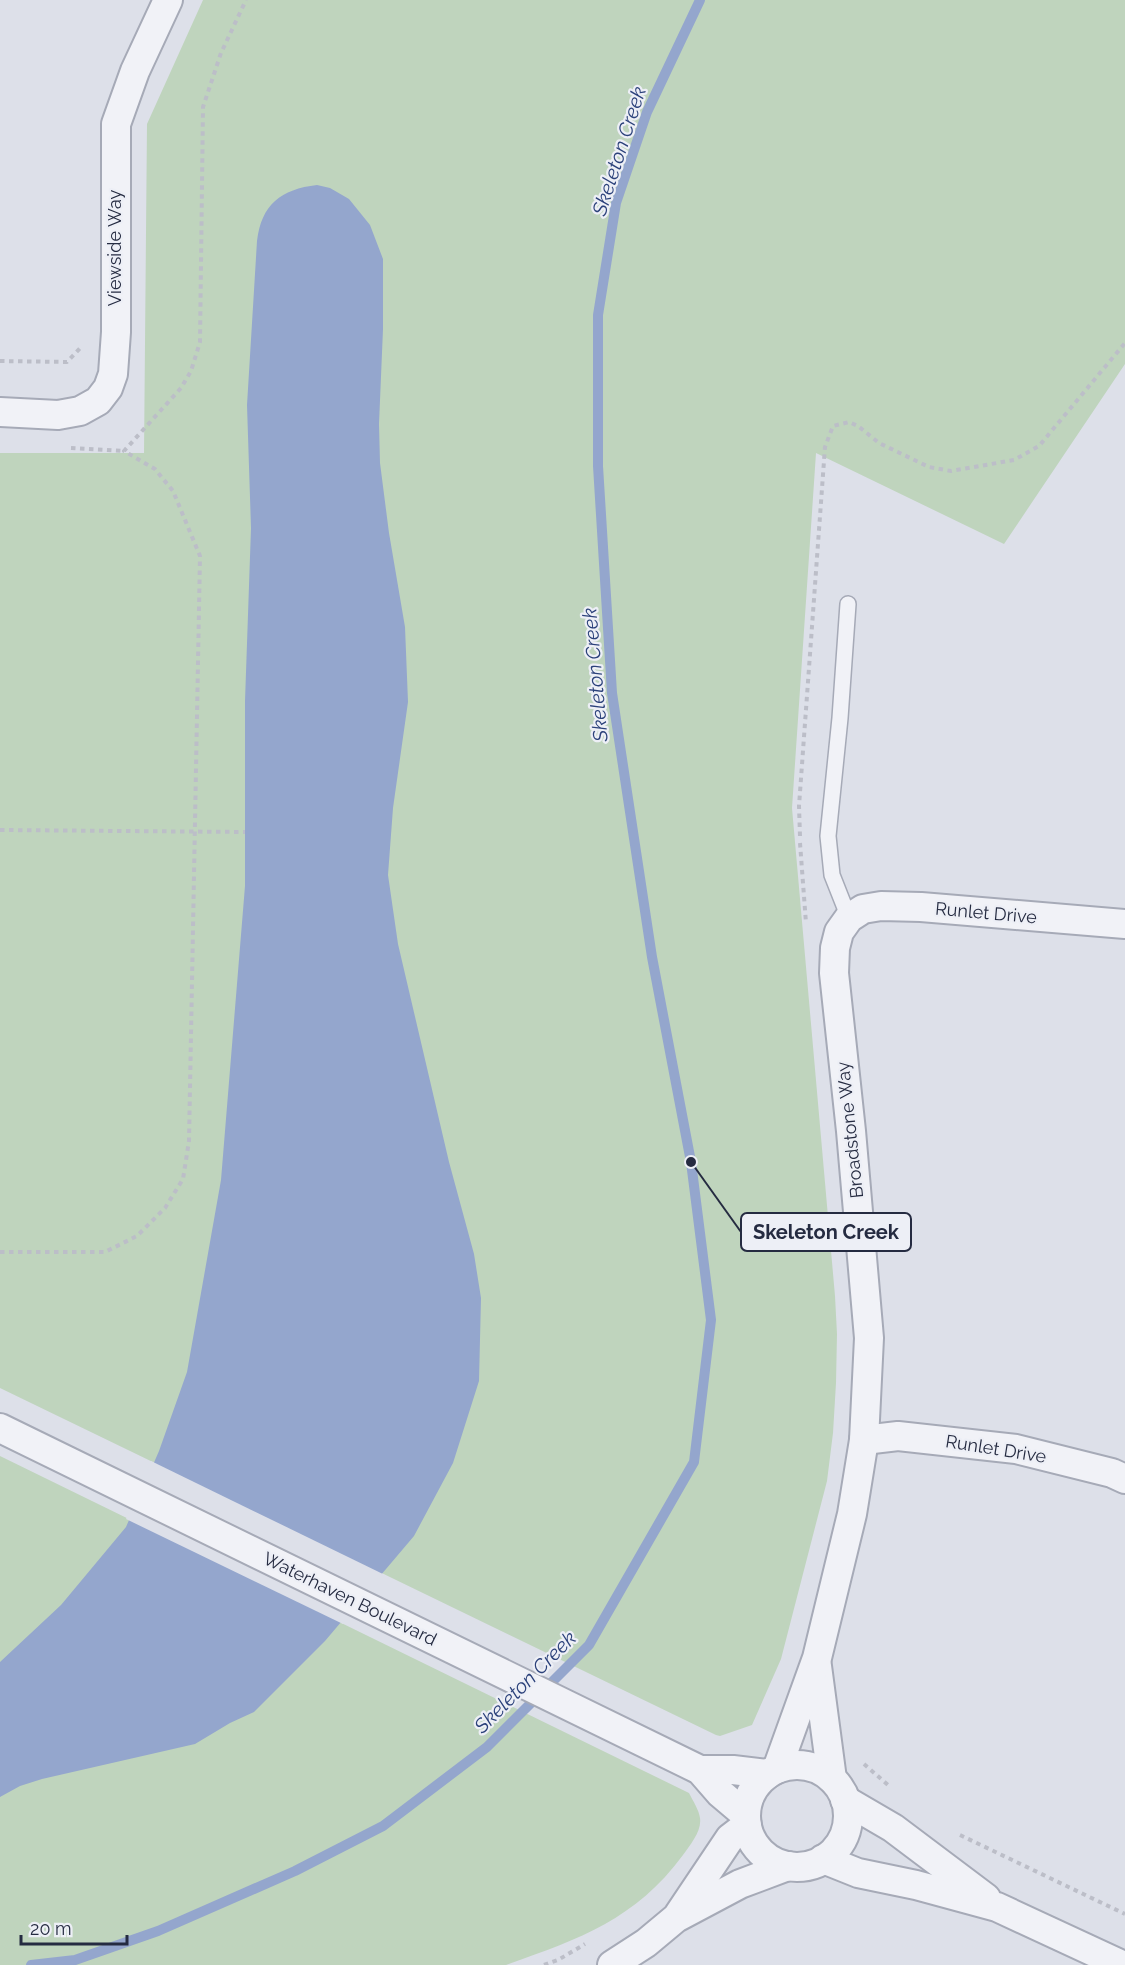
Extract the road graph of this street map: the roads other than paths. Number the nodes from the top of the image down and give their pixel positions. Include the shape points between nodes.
1 (168, 0) edge
2 (0, 412) edge
3 (848, 604) dead end
4 (849, 918) junction
5 (1125, 924) edge
6 (0, 1428) edge
7 (864, 1440) junction
8 (1125, 1479) edge
9 (817, 1658) junction
10 (700, 1770) junction
11 (772, 1772) junction
12 (838, 1790) junction
13 (746, 1820) junction
14 (823, 1859) junction
15 (788, 1866) junction
16 (997, 1907) junction
17 (676, 1918) junction
18 (1115, 1964) edge
19 (612, 1965) edge

1 - 2 street, Viewside Way via 116,124 116,332 108,388 98,402 80,411 58,415
3 - 4 lane via 828,836 832,875
4 - 5 street, Runlet Drive via 863,909 900,906
4 - 7 street, Broadstone Way via 838,932 834,973 869,1338
6 - 10 street, Waterhaven Boulevard
7 - 8 street, Runlet Drive via 897,1436 1016,1449
7 - 9 street, Broadstone Way via 852,1514
9 - 11 street, Broadstone Way
9 - 12 street, Broadstone Way via 825,1737
10 - 11 street, Waterhaven Boulevard
10 - 13 street, Waterhaven Boulevard
11 - 12 street via 800,1766 822,1772
11 - 13 street via 749,1799
12 - 14 street via 847,1822 835,1850
12 - 16 street
13 - 15 street via 752,1842 764,1856
13 - 17 street
14 - 15 street via 803,1867
14 - 16 street via 858,1873
15 - 17 street via 740,1884
16 - 18 street
17 - 19 street

